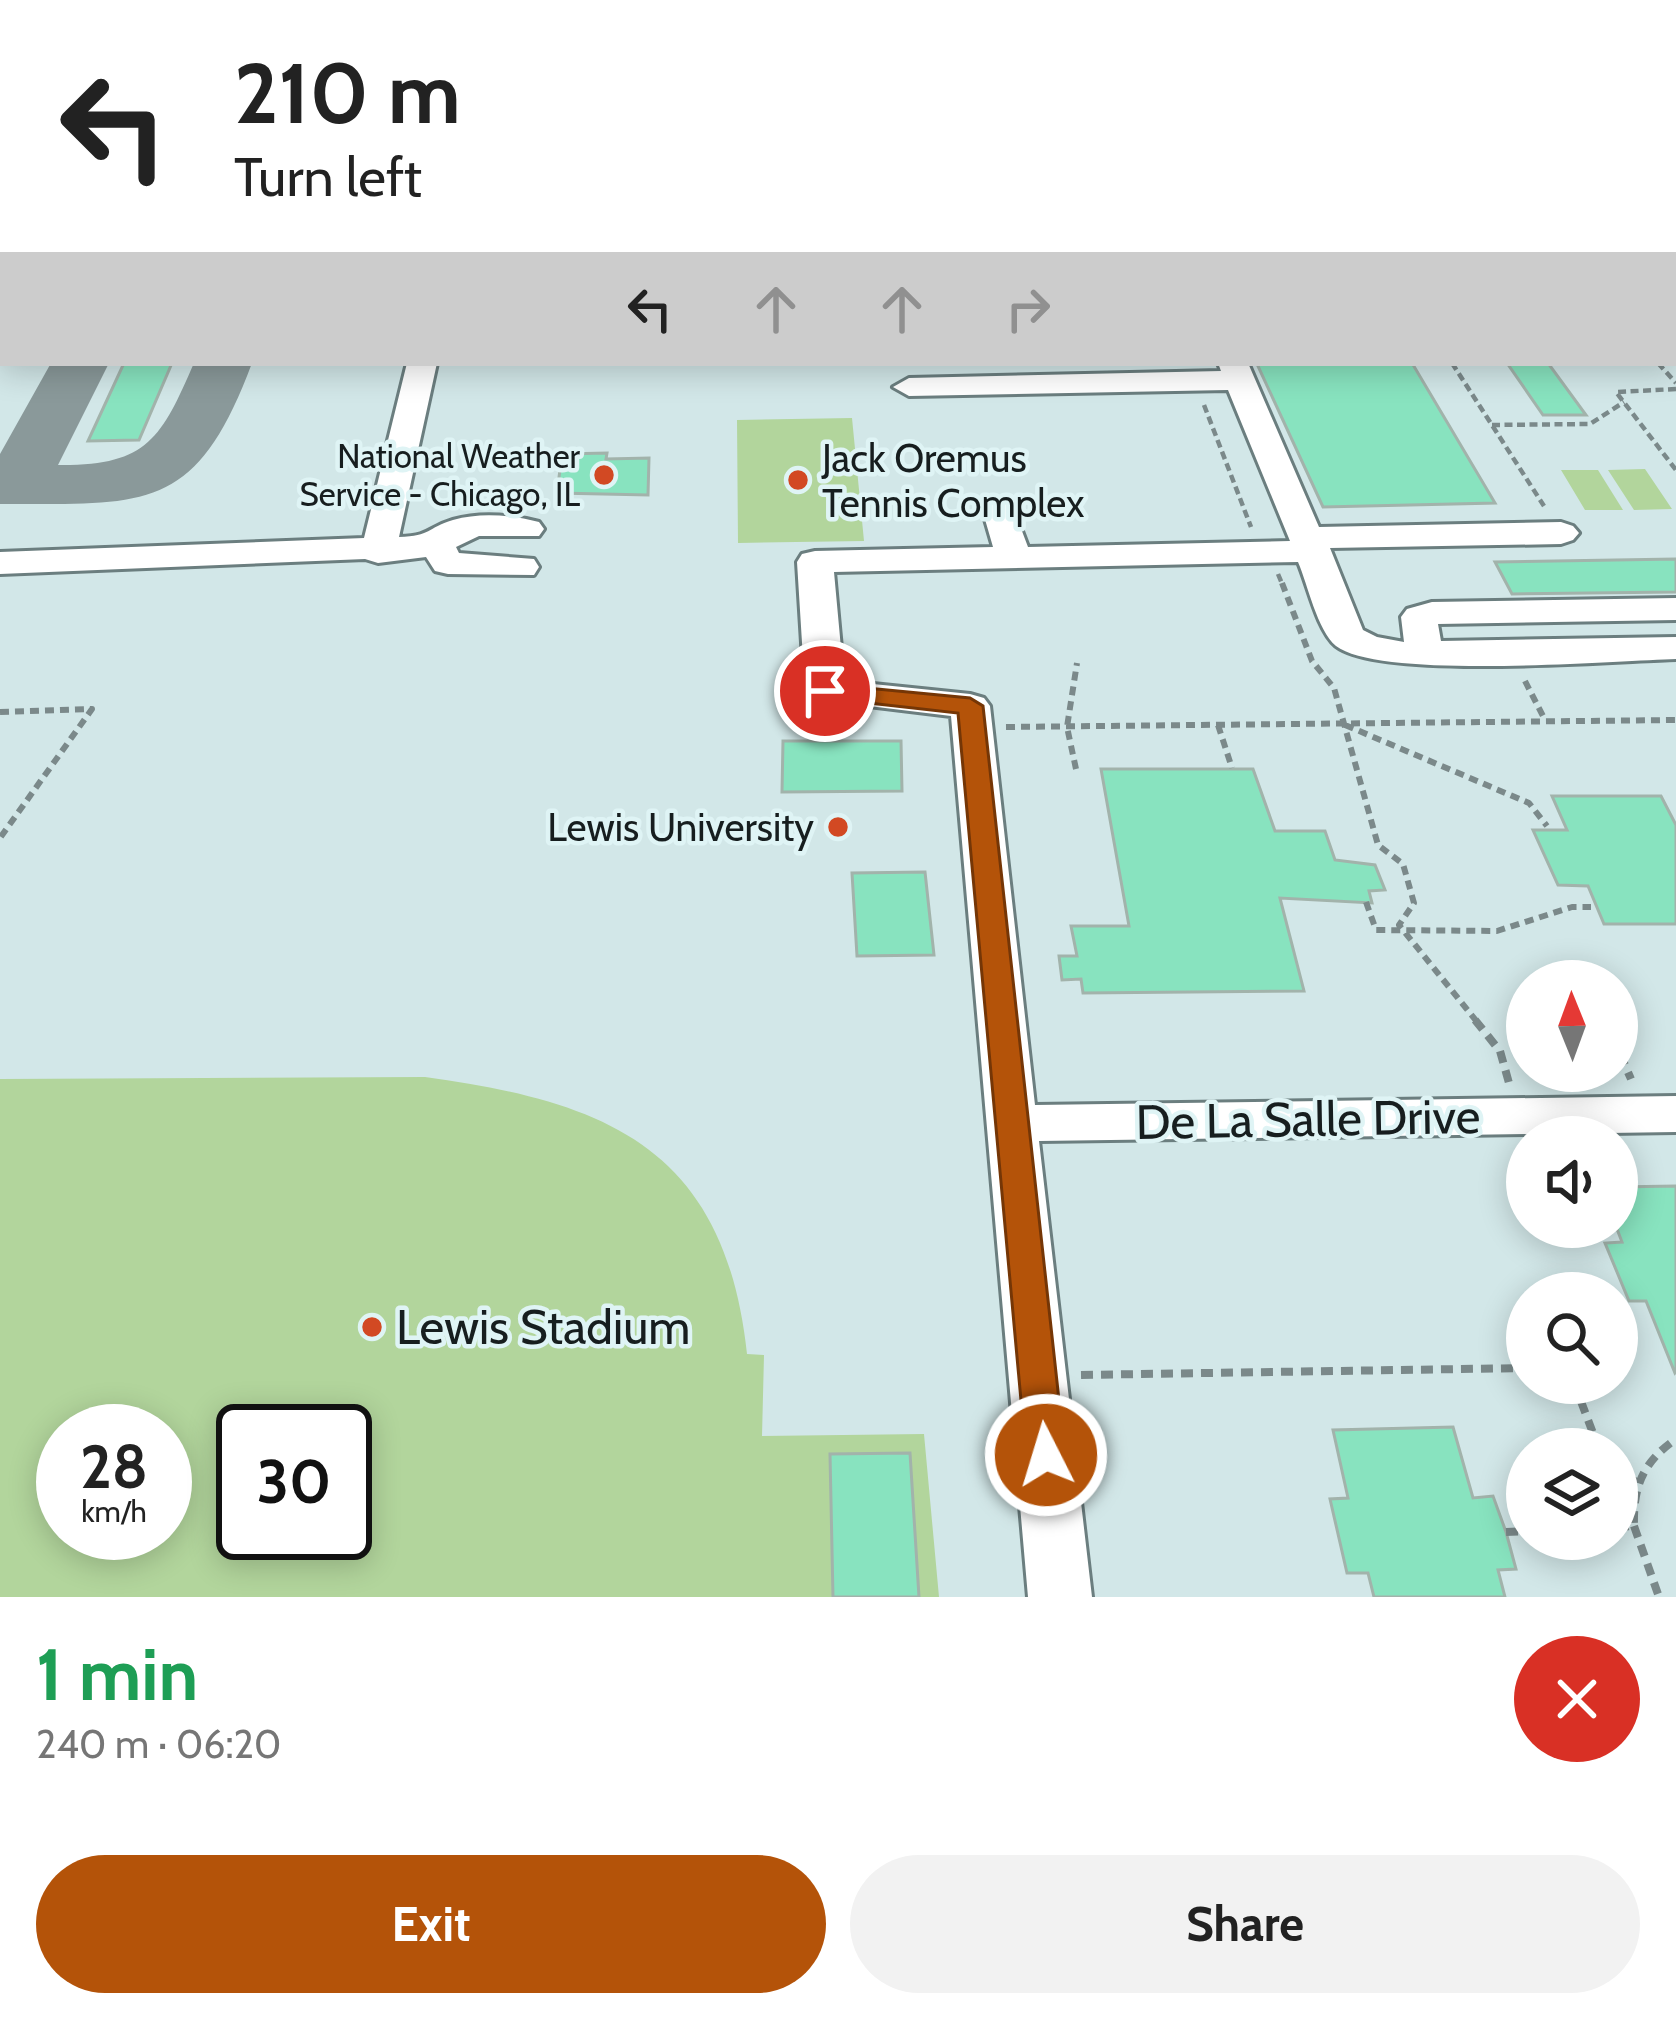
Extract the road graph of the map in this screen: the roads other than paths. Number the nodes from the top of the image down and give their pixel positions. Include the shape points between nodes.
1 (421, 366) edge
2 (1237, 372) edge
3 (909, 387) dead end
4 (999, 509) dead end
5 (527, 530) dead end
6 (1561, 533) road end
7 (1311, 544) junction
8 (437, 546) junction
9 (378, 552) junction
10 (1014, 558) junction
11 (0, 562) edge
12 (521, 566) dead end
13 (1676, 609) edge
14 (1676, 648) edge
15 (1415, 653) junction
16 (1676, 1114) edge
17 (1012, 1123) junction
18 (1060, 1597) edge

1 - 9 street
2 - 3 street via 1180,381
2 - 7 street
4 - 10 street
5 - 8 street via 470,526
6 - 7 street
7 - 10 street via 1269,553
7 - 15 street via 1347,636 1366,647
8 - 9 street
8 - 12 street via 448,563
9 - 11 street
10 - 17 street via 815,562 825,691 971,717
13 - 15 street via 1432,613 1420,617
14 - 15 street
16 - 17 street, De La Salle Drive
17 - 18 street

